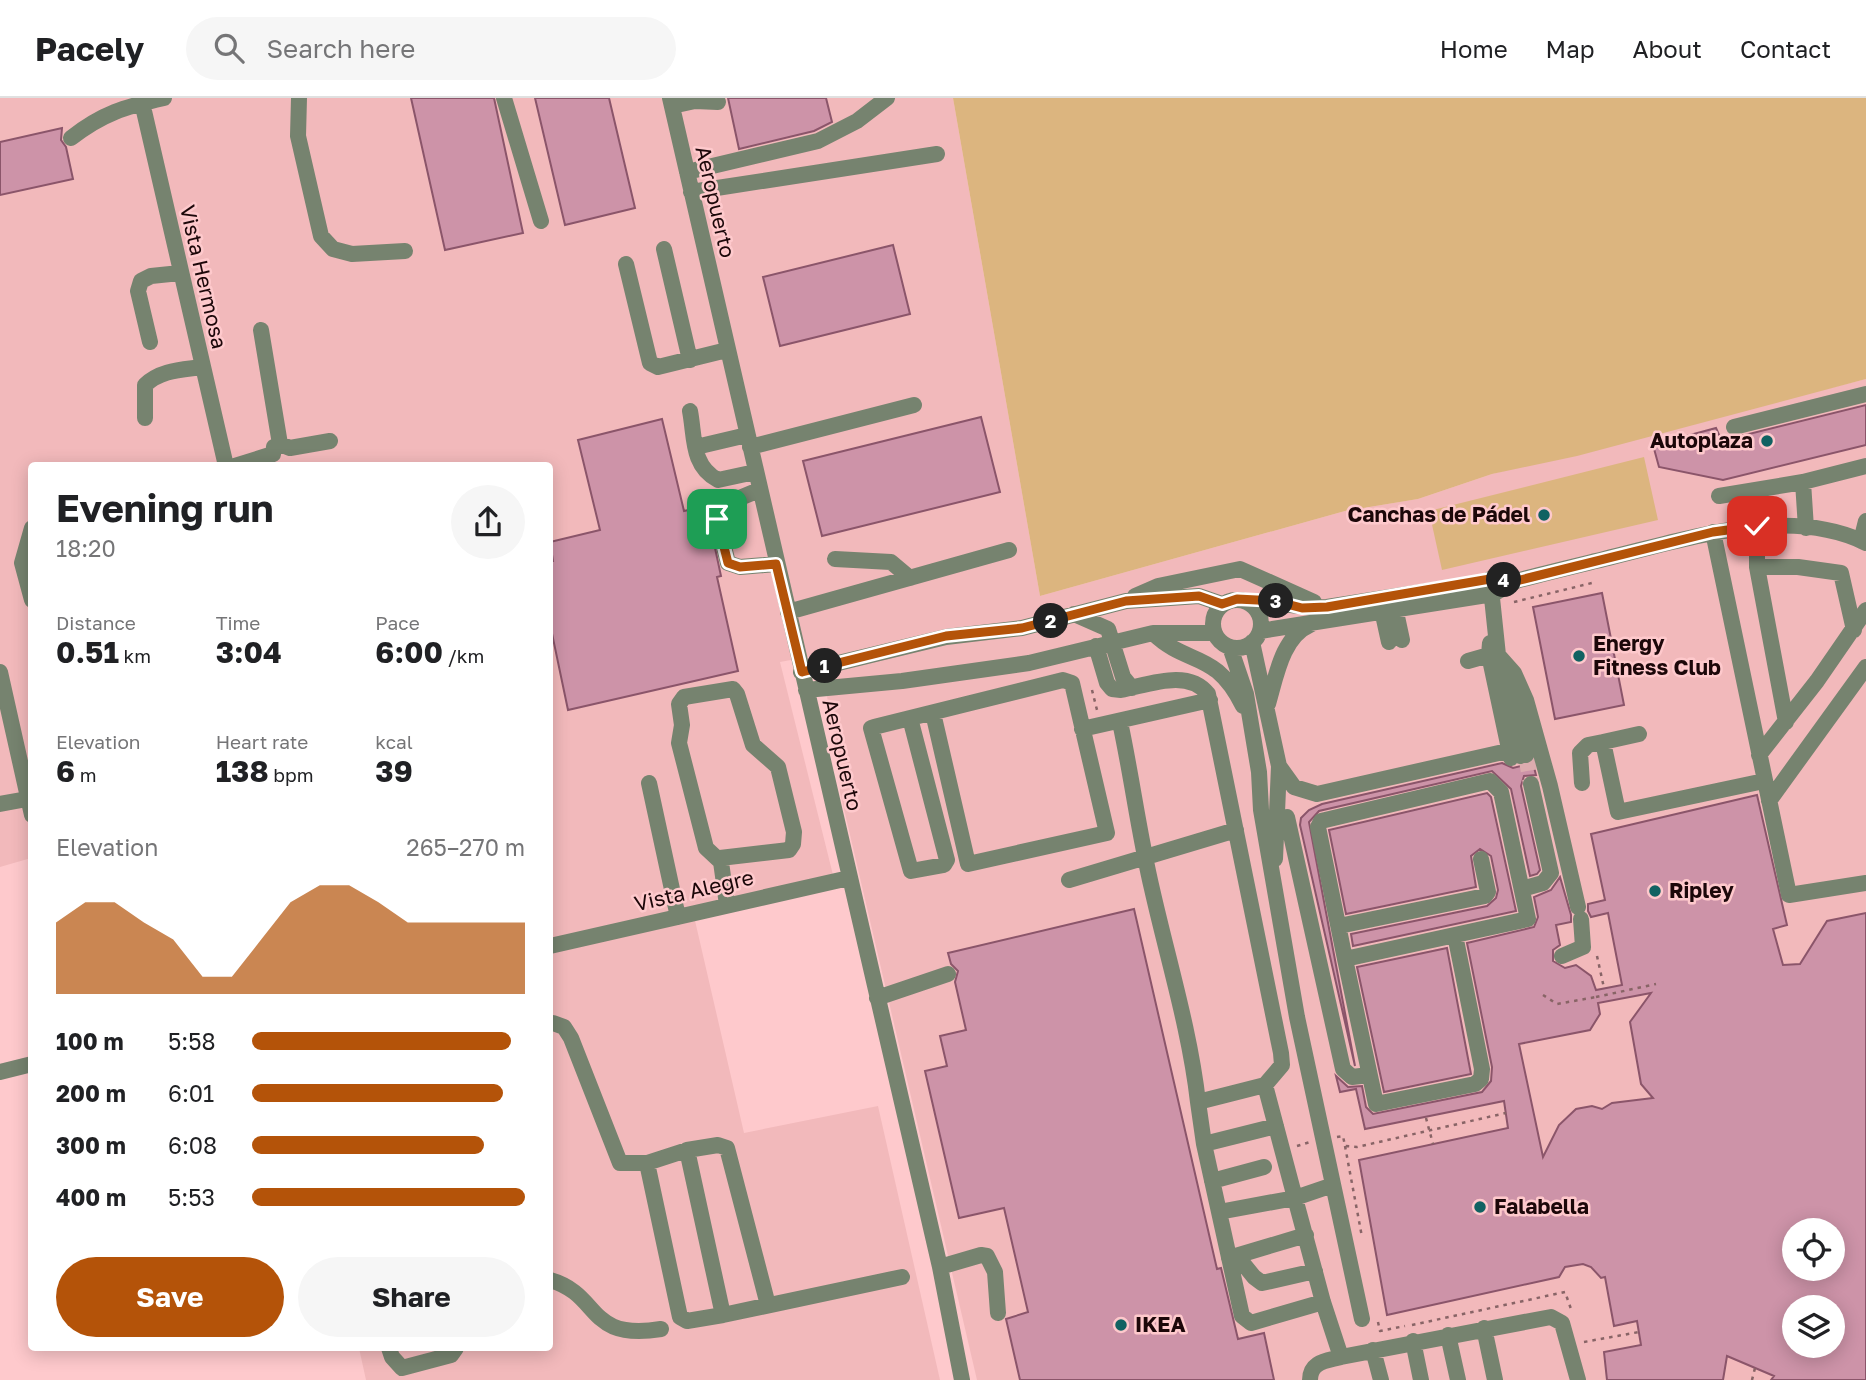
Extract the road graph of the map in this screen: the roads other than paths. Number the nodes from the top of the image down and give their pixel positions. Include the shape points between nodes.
1 (163, 98) edge
2 (299, 98) edge
3 (504, 98) edge
4 (887, 98) edge
5 (142, 101) edge
6 (671, 102) edge
7 (718, 102) dead end
8 (71, 138) dead end
9 (937, 154) dead end
10 (687, 172) junction
11 (691, 192) junction
12 (541, 222) dead end
13 (664, 248) dead end
14 (405, 251) dead end
15 (626, 264) dead end
16 (180, 273) junction
17 (261, 330) dead end
18 (150, 342) dead end
19 (727, 350) junction
20 (690, 360) junction
21 (202, 367) junction
22 (1866, 394) edge
23 (914, 405) dead end
24 (690, 411) dead end
25 (145, 418) dead end
26 (1734, 427) dead end
27 (330, 441) dead end
28 (748, 441) junction
29 (696, 447) junction
30 (281, 448) junction
31 (225, 462) edge
32 (244, 462) edge
33 (1866, 466) edge
34 (755, 472) junction
35 (1803, 482) junction
36 (760, 490) junction
37 (1719, 496) dead end
38 (1866, 521) edge
39 (1757, 526) junction
40 (1806, 528) junction
41 (1713, 532) junction
42 (28, 542) edge
43 (1864, 542) edge
44 (1009, 550) dead end
45 (835, 559) dead end
46 (776, 564) junction
47 (1757, 567) junction
48 (910, 578) junction
49 (28, 585) edge
50 (1492, 586) junction
51 (1126, 601) junction
52 (1248, 602) junction
53 (1388, 603) junction
54 (1222, 604) junction
55 (1866, 610) edge
56 (788, 612) junction
57 (1325, 613) junction
58 (1074, 614) junction
59 (1854, 630) junction
60 (1153, 633) junction
61 (1214, 633) junction
62 (1256, 637) junction
63 (1114, 641) junction
64 (1395, 641) dead end
65 (1096, 646) junction
66 (1230, 647) junction
67 (1494, 655) junction
68 (1468, 661) dead end
69 (1866, 667) edge
70 (0, 672) edge
71 (802, 672) junction
72 (1132, 688) junction
73 (806, 690) junction
74 (1210, 700) junction
75 (1267, 706) junction
76 (933, 713) junction
77 (909, 718) junction
78 (1250, 720) junction
79 (1786, 722) junction
80 (1118, 725) junction
81 (1083, 733) junction
82 (1639, 734) dead end
83 (1603, 742) junction
84 (1759, 755) junction
85 (1279, 766) junction
86 (1259, 772) junction
87 (1765, 781) junction
88 (649, 783) dead end
89 (1582, 783) dead end
90 (1531, 784) tunnel mouth
91 (1769, 801) junction
92 (28, 802) edge
93 (0, 804) edge
94 (28, 807) edge
95 (1288, 817) junction
96 (1236, 830) junction
97 (720, 858) junction
98 (1145, 858) junction
99 (1481, 859) dead end
100 (849, 877) junction
101 (1069, 880) dead end
102 (1866, 883) edge
103 (1273, 886) junction
104 (1522, 889) junction
105 (727, 905) junction
106 (678, 916) junction
107 (1339, 926) junction
108 (1455, 935) junction
109 (553, 945) edge
110 (1562, 956) dead end
111 (1345, 958) junction
112 (948, 974) dead end
113 (877, 998) junction
114 (553, 1021) edge
115 (28, 1065) edge
116 (0, 1072) edge
117 (1369, 1075) junction
118 (1265, 1085) junction
119 (1198, 1102) junction
120 (1276, 1126) junction
121 (1203, 1144) junction
122 (687, 1150) junction
123 (647, 1163) junction
124 (1264, 1167) dead end
125 (1212, 1181) junction
126 (1333, 1185) junction
127 (1295, 1198) junction
128 (1219, 1212) junction
129 (1306, 1235) junction
130 (1233, 1257) junction
131 (940, 1267) junction
132 (1315, 1271) junction
133 (902, 1277) dead end
134 (553, 1282) edge
135 (1323, 1302) junction
136 (768, 1305) junction
137 (998, 1313) dead end
138 (723, 1315) junction
139 (1370, 1320) road end
140 (1484, 1328) junction
141 (661, 1329) dead end
142 (1448, 1335) junction
143 (1413, 1341) junction
144 (1374, 1350) junction
145 (390, 1351) edge
146 (454, 1351) edge
147 (1341, 1357) junction
148 (962, 1380) edge
149 (1310, 1380) edge
150 (1381, 1380) edge
151 (1421, 1380) edge
152 (1458, 1380) edge
153 (1495, 1380) edge
154 (1578, 1380) edge

1 - 5 street
2 - 14 street via 298,136 321,236 333,249 352,254
3 - 12 street
4 - 10 street via 857,121 818,141
5 - 8 street via 96,118
5 - 16 street, Vista Hermosa
6 - 7 street
6 - 10 street, Aeropuerto
9 - 11 street
10 - 11 street, Aeropuerto
11 - 19 street, Aeropuerto
13 - 20 street
15 - 20 street via 650,363 658,367
16 - 18 street via 141,281 138,291
16 - 21 street, Vista Hermosa
17 - 30 street
19 - 20 street
19 - 28 street, Aeropuerto
21 - 25 street via 158,374 145,384
21 - 31 street, Vista Hermosa
22 - 26 street
23 - 28 street
24 - 29 street
27 - 30 street
28 - 29 street
28 - 34 street, Aeropuerto
29 - 34 street via 698,464 718,480
30 - 32 street
33 - 35 street
34 - 36 street, Aeropuerto
35 - 37 street
35 - 40 street
36 - 46 street, Aeropuerto
36 - 46 street via 723,505 717,519 728,563 740,567
38 - 43 street
39 - 40 street
39 - 41 street
39 - 47 street
40 - 43 street
41 - 50 street
41 - 84 street
42 - 49 street via 22,563
44 - 48 street
45 - 48 street via 891,562
46 - 56 street, Aeropuerto
47 - 59 street via 1841,573
47 - 79 street
48 - 56 street
50 - 53 street
50 - 67 street
51 - 54 street via 1199,596
51 - 57 street via 1158,586 1240,569
51 - 58 street
52 - 54 street via 1237,599
52 - 57 street via 1275,601
52 - 62 street via 1258,611
53 - 57 street
53 - 64 street
54 - 61 street via 1214,614
55 - 59 street
56 - 71 street, Aeropuerto
57 - 62 street
57 - 75 street via 1298,632 1287,647
58 - 63 street via 1101,623
58 - 71 street via 1008,631 946,636
59 - 79 street
60 - 61 street
60 - 63 street
60 - 78 street via 1217,669
61 - 66 street
62 - 66 street via 1242,648
62 - 75 street
63 - 65 street
63 - 72 street via 1123,677
65 - 72 street via 1109,686
65 - 73 street via 1030,663
66 - 78 street via 1241,673
67 - 68 street
67 - 85 street via 1519,756 1512,750 1317,794 1294,787
67 - 110 street via 1514,673 1526,700 1585,939 1583,947
69 - 91 street
70 - 92 street
71 - 73 street, Aeropuerto
72 - 74 street via 1187,679 1199,684
73 - 100 street, Aeropuerto
74 - 80 street
74 - 96 street
75 - 85 street
76 - 77 street
76 - 81 street via 1067,680 1072,683
76 - 81 street via 970,865 1107,833
77 - 77 street via 871,731 909,869 915,872 944,865 947,860
78 - 86 street
79 - 84 street
80 - 81 street
80 - 98 street
82 - 83 street
83 - 87 street via 1618,812
83 - 89 street via 1580,752
84 - 87 street
85 - 95 street
86 - 95 street via 1268,796
86 - 103 street
87 - 91 street
88 - 106 street
90 - 104 street via 1551,873 1542,883
91 - 102 street via 1790,896
93 - 94 street
95 - 103 street
95 - 117 street via 1343,1069 1352,1077
96 - 98 street
96 - 118 street via 1281,1053 1282,1065
97 - 97 street via 706,848 702,836 679,743 679,704 684,697 733,689 753,745 778,767 794,832 789,850
97 - 105 street
98 - 101 street
98 - 119 street
99 - 107 street via 1485,896
100 - 105 street, Vista Alegre
100 - 113 street, Aeropuerto
103 - 126 street
104 - 107 street via 1501,792 1497,784 1486,781 1321,821 1318,827
104 - 108 street via 1528,919
105 - 106 street, Vista Alegre
106 - 109 street, Vista Alegre
107 - 111 street
108 - 111 street
108 - 117 street via 1482,1069 1480,1079 1475,1084 1382,1105 1375,1101
111 - 117 street
112 - 113 street
113 - 131 street, Aeropuerto
114 - 123 street via 571,1038 620,1163
115 - 116 street
118 - 119 street
118 - 120 street
119 - 121 street
120 - 121 street
120 - 127 street
121 - 125 street
122 - 123 street
122 - 136 street via 727,1148
122 - 138 street
123 - 138 street via 680,1317 687,1321
124 - 125 street
125 - 128 street
126 - 127 street
126 - 139 street
127 - 128 street
127 - 129 street
128 - 130 street
129 - 130 street
129 - 132 street
130 - 132 street via 1262,1283
130 - 135 street via 1242,1316 1251,1323
131 - 137 street via 987,1256 995,1272
131 - 148 street, Aeropuerto
132 - 135 street
133 - 136 street
134 - 141 street via 574,1292 598,1320 626,1332
135 - 147 street
136 - 138 street
140 - 142 street
140 - 153 street
140 - 154 street via 1551,1317 1558,1320
142 - 143 street
142 - 152 street
143 - 144 street
143 - 151 street
144 - 147 street
144 - 150 street
145 - 146 street via 402,1368
147 - 149 street via 1317,1364

